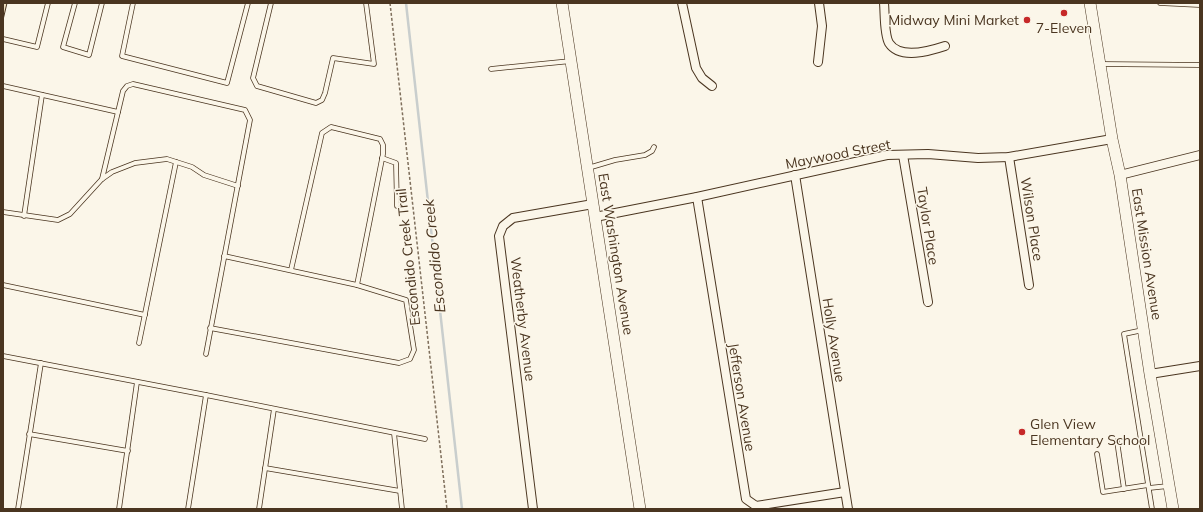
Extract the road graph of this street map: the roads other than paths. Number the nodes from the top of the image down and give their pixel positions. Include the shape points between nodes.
1 (48, 3) edge
2 (75, 3) edge
3 (102, 3) edge
4 (133, 3) edge
5 (248, 3) edge
6 (271, 3) edge
7 (366, 3) edge
8 (562, 3) edge
9 (682, 3) edge
10 (819, 3) edge
11 (884, 3) edge
12 (1090, 3) edge
13 (1160, 3) edge
14 (1200, 5) edge
15 (3, 39) edge
16 (945, 46) dead end
17 (571, 61) junction
18 (818, 62) dead end
19 (1099, 64) junction
20 (1200, 65) edge
21 (491, 69) dead end
22 (3, 86) edge
23 (712, 86) dead end
24 (42, 95) junction
25 (118, 112) junction
26 (1112, 139) junction
27 (654, 147) dead end
28 (904, 154) junction
29 (1200, 155) edge
30 (1008, 157) junction
31 (382, 158) junction
32 (176, 162) junction
33 (588, 168) junction
34 (1120, 174) junction
35 (795, 175) junction
36 (102, 179) junction
37 (238, 186) junction
38 (697, 197) junction
39 (593, 204) junction
40 (397, 206) dead end
41 (3, 212) edge
42 (24, 216) junction
43 (595, 217) junction
44 (224, 256) junction
45 (290, 270) junction
46 (3, 285) edge
47 (357, 285) junction
48 (1029, 285) dead end
49 (928, 302) dead end
50 (145, 315) junction
51 (210, 328) junction
52 (1144, 330) junction
53 (140, 343) dead end
54 (206, 354) dead end
55 (3, 356) edge
56 (41, 363) junction
57 (1200, 366) edge
58 (1150, 374) junction
59 (137, 382) junction
60 (206, 395) junction
61 (274, 409) junction
62 (394, 433) junction
63 (29, 434) junction
64 (425, 439) dead end
65 (1117, 440) dead end
66 (128, 451) junction
67 (1096, 454) dead end
68 (265, 468) junction
69 (1169, 486) junction
70 (1149, 487) junction
71 (1124, 489) junction
72 (400, 491) junction
73 (845, 492) junction
74 (18, 509) edge
75 (119, 509) edge
76 (188, 509) edge
77 (259, 509) edge
78 (402, 509) edge
79 (533, 509) edge
80 (640, 509) edge
81 (848, 509) edge
82 (1152, 509) edge
83 (1173, 509) edge

1 - 15 lane via 36,47
2 - 3 lane via 63,47 89,55
4 - 5 lane via 122,56 227,83
6 - 7 lane via 252,78 257,86 316,103 322,100 325,93 333,58 374,64
8 - 17 main road, East Washington Avenue
9 - 23 street via 696,68 702,78
10 - 18 street via 822,26
11 - 16 street via 886,34 889,43 895,49 901,52 926,52
12 - 19 main road, East Mission Avenue
13 - 14 lane
17 - 21 lane
17 - 33 main road, East Washington Avenue
19 - 20 lane
19 - 26 main road, East Mission Avenue
22 - 24 lane
24 - 25 lane
24 - 42 lane
25 - 36 lane
25 - 37 lane via 123,91 133,84 245,110 250,120
26 - 30 street, Maywood Street
26 - 34 main road, East Mission Avenue
27 - 33 lane via 645,155
28 - 30 street, Maywood Street
28 - 35 street, Maywood Street via 887,155
28 - 49 street, Taylor Place
29 - 34 street
30 - 48 street, Wilson Place
31 - 40 lane via 396,163
31 - 45 lane via 384,154 380,139 331,128 322,133
31 - 47 lane
32 - 36 lane via 167,159 135,163
32 - 37 lane via 192,167 204,175
32 - 50 lane
33 - 39 main road, East Washington Avenue
34 - 52 main road, East Mission Avenue
35 - 38 street, Maywood Street
35 - 73 street, Holly Avenue
36 - 42 lane via 70,214 58,220
37 - 44 lane
38 - 43 street, Maywood Street
38 - 73 street, Jefferson Avenue via 746,499 756,506
39 - 43 main road, East Washington Avenue
39 - 79 street, Weatherby Avenue via 513,218 503,226 499,236
41 - 42 lane
43 - 80 main road, East Washington Avenue
44 - 45 lane
44 - 51 lane
45 - 47 lane
46 - 50 lane
47 - 51 lane via 406,300 414,350 410,359 399,363
50 - 53 lane
51 - 54 lane
52 - 58 main road, East Mission Avenue
52 - 70 lane via 1124,334
55 - 56 lane
56 - 59 lane
56 - 63 lane
57 - 58 street
58 - 69 main road, East Mission Avenue
59 - 60 lane
59 - 66 lane
60 - 61 lane
60 - 76 lane
61 - 62 lane
61 - 68 lane
62 - 64 lane
62 - 72 lane
63 - 66 lane
63 - 74 lane
65 - 71 lane
66 - 75 lane
67 - 71 lane via 1103,492
68 - 72 lane
68 - 77 lane
69 - 70 lane
69 - 83 main road, East Mission Avenue
70 - 71 lane
70 - 82 lane
72 - 78 lane
73 - 81 street, Holly Avenue

